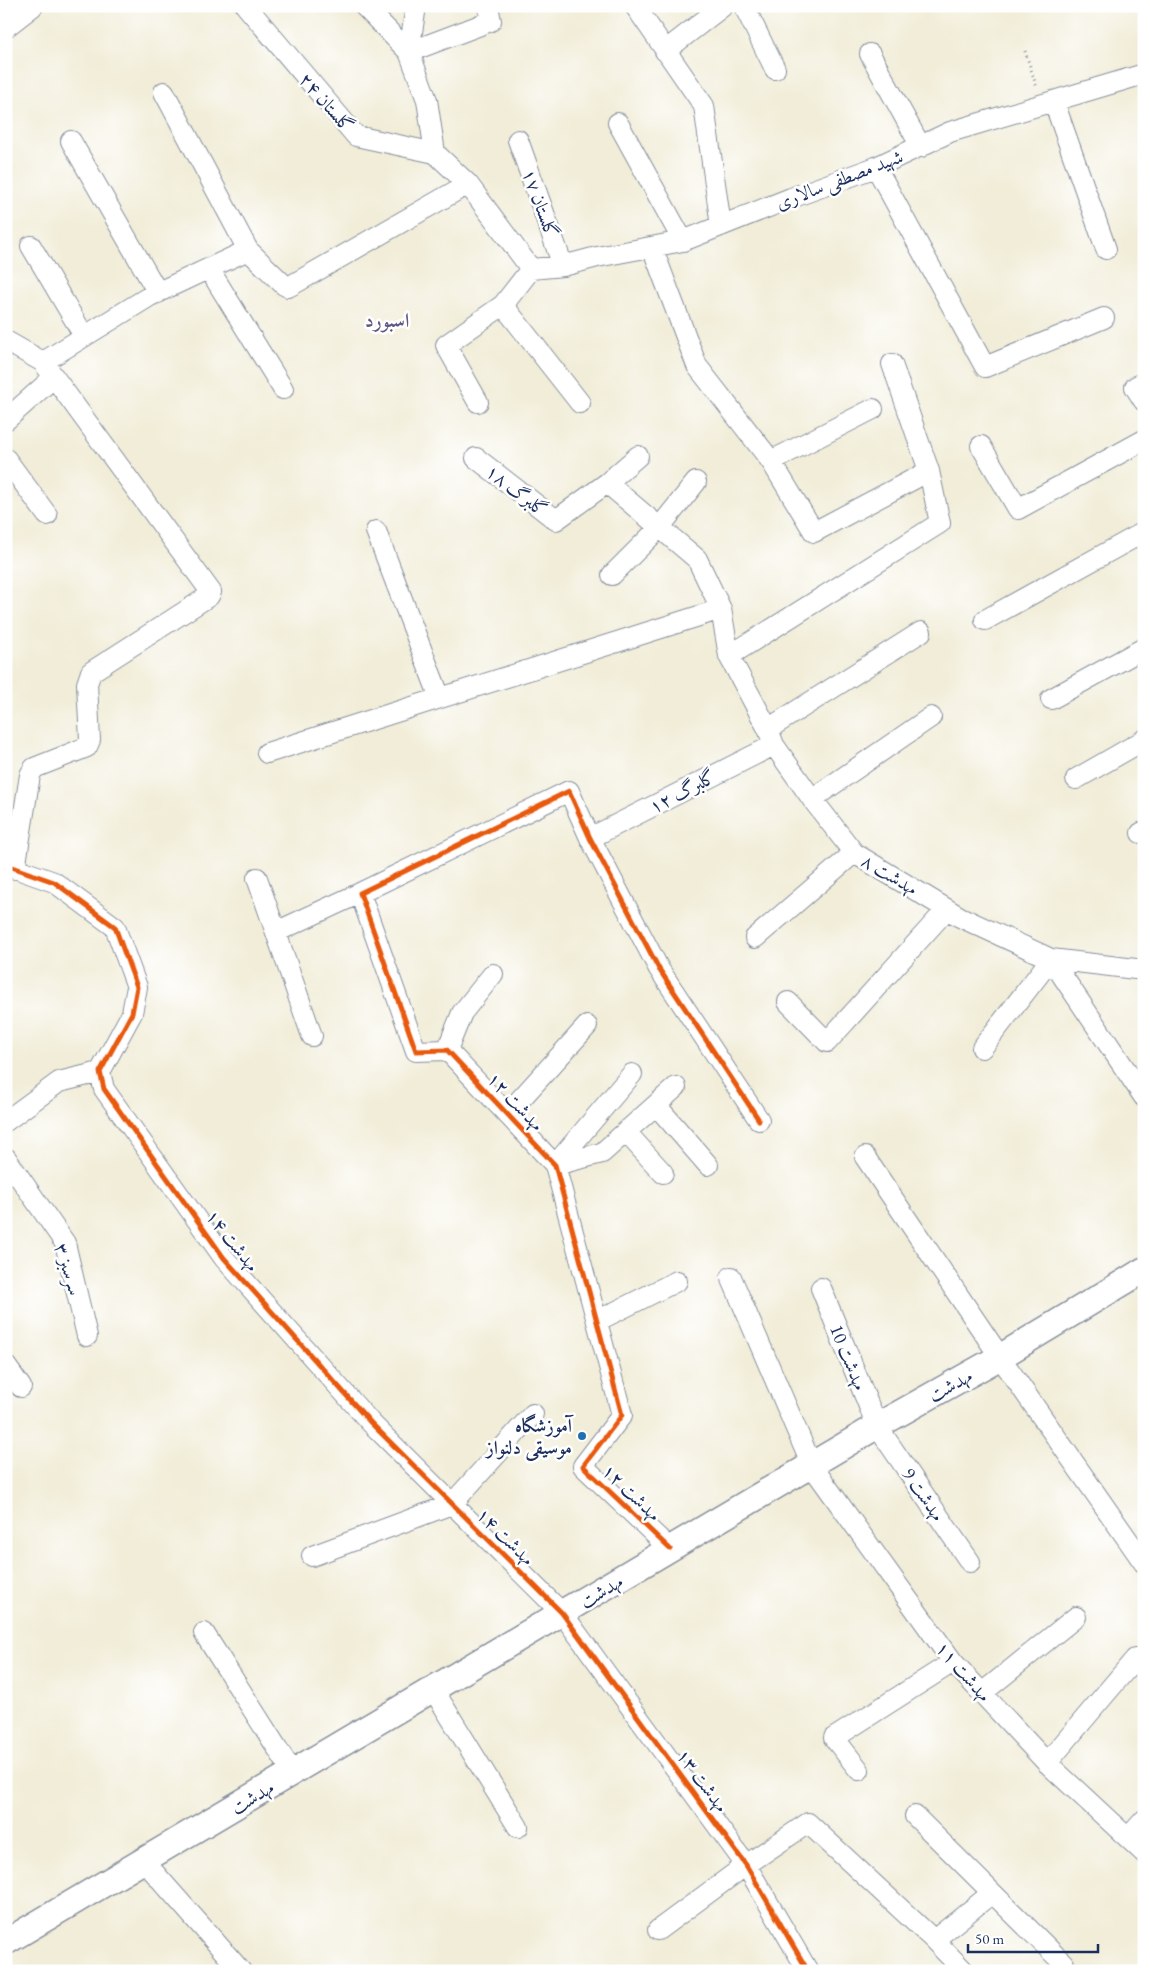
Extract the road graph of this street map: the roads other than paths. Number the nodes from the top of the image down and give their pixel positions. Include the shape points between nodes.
1 (33, 6) edge
2 (246, 6) edge
3 (364, 6) edge
4 (416, 6) edge
5 (488, 6) edge
6 (635, 6) edge
7 (723, 6) edge
8 (744, 6) edge
9 (6, 27) edge
10 (665, 51) junction
11 (409, 52) junction
12 (870, 54) dead end
13 (775, 69) dead end
14 (1144, 74) edge
15 (164, 92) dead end
16 (1048, 104) junction
17 (618, 123) dead end
18 (518, 140) dead end
19 (72, 141) dead end
20 (921, 147) junction
21 (434, 153) junction
22 (876, 167) junction
23 (468, 184) junction
24 (721, 226) junction
25 (683, 241) junction
26 (31, 246) dead end
27 (652, 247) junction
28 (1106, 249) dead end
29 (248, 250) junction
30 (563, 266) junction
31 (209, 269) junction
32 (531, 269) junction
33 (158, 293) junction
34 (503, 305) junction
35 (1104, 318) dead end
36 (84, 336) junction
37 (6, 341) edge
38 (892, 364) dead end
39 (48, 369) junction
40 (1144, 382) edge
41 (283, 389) dead end
42 (1144, 401) edge
43 (478, 402) dead end
44 (580, 403) dead end
45 (873, 409) dead end
46 (6, 420) edge
47 (1144, 440) edge
48 (981, 446) dead end
49 (638, 456) dead end
50 (476, 458) dead end
51 (6, 459) edge
52 (771, 461) junction
53 (929, 471) junction
54 (696, 482) dead end
55 (607, 483) junction
56 (46, 515) dead end
57 (659, 528) junction
58 (376, 531) dead end
59 (1144, 532) edge
60 (612, 575) dead end
61 (721, 608) junction
62 (984, 620) dead end
63 (921, 632) dead end
64 (1144, 648) edge
65 (729, 656) junction
66 (440, 698) junction
67 (1051, 699) dead end
68 (931, 717) dead end
69 (771, 737) junction
70 (1144, 740) edge
71 (266, 753) dead end
72 (1076, 778) dead end
73 (812, 799) junction
74 (590, 838) junction
75 (854, 853) junction
76 (11, 867) edge
77 (257, 878) dead end
78 (360, 893) junction
79 (947, 909) junction
80 (276, 932) junction
81 (755, 938) dead end
82 (1051, 960) junction
83 (1144, 970) edge
84 (493, 974) dead end
85 (788, 1002) dead end
86 (587, 1026) dead end
87 (312, 1036) dead end
88 (982, 1048) dead end
89 (447, 1050) junction
90 (100, 1072) junction
91 (632, 1074) dead end
92 (676, 1087) dead end
93 (1144, 1097) edge
94 (656, 1105) junction
95 (507, 1114) junction
96 (759, 1120) dead end
97 (6, 1121) edge
98 (626, 1132) junction
99 (865, 1156) dead end
100 (6, 1158) edge
101 (555, 1165) junction
102 (708, 1165) dead end
103 (662, 1173) dead end
104 (1144, 1270) edge
105 (731, 1277) dead end
106 (677, 1281) dead end
107 (821, 1288) dead end
108 (597, 1321) junction
109 (87, 1336) dead end
110 (1000, 1357) junction
111 (6, 1366) edge
112 (21, 1387) dead end
113 (532, 1414) dead end
114 (877, 1426) junction
115 (812, 1466) junction
116 (452, 1504) junction
117 (670, 1549) junction
118 (312, 1556) dead end
119 (970, 1562) dead end
120 (1144, 1562) edge
121 (562, 1613) junction
122 (1076, 1617) dead end
123 (204, 1633) dead end
124 (1135, 1659) dead end
125 (953, 1662) junction
126 (433, 1689) junction
127 (982, 1693) junction
128 (1047, 1763) junction
129 (859, 1770) dead end
130 (293, 1772) junction
131 (916, 1816) dead end
132 (1144, 1820) edge
133 (518, 1827) dead end
134 (1128, 1838) junction
135 (1144, 1853) edge
136 (144, 1861) junction
137 (746, 1865) junction
138 (992, 1893) junction
139 (658, 1930) dead end
140 (934, 1940) junction
141 (6, 1942) edge
142 (1064, 1964) dead end
143 (241, 1971) edge
144 (808, 1971) edge
145 (964, 1971) edge

1 - 9 street
2 - 21 street, گلستان ۲۴ via 356,136
3 - 11 street
4 - 11 street
5 - 11 street via 491,21
6 - 10 street
7 - 10 street
8 - 13 street
10 - 24 street via 704,106
11 - 21 street via 427,100
12 - 20 street
14 - 16 street, شهید مصطفی سالاری
15 - 29 street
16 - 20 street, شهید مصطفی سالاری via 950,132
16 - 28 street
17 - 25 street
18 - 30 street, گلستان ۱۷
19 - 33 street
20 - 22 street, شهید مصطفی سالاری
21 - 23 street
22 - 24 street, شهید مصطفی سالاری
22 - 35 street via 985,367
23 - 29 street via 288,287
23 - 32 street
24 - 25 street, شهید مصطفی سالاری
25 - 27 street, شهید مصطفی سالاری
26 - 36 street
27 - 30 street, شهید مصطفی سالاری
27 - 52 street via 697,366
29 - 31 street
30 - 32 street, شهید مصطفی سالاری
31 - 33 street
31 - 41 street
32 - 34 street
33 - 36 street
34 - 43 street via 446,345
34 - 44 street
36 - 39 street
37 - 39 street
38 - 53 street
39 - 46 street
39 - 76 street via 211,592 91,672 87,684 90,740 87,748 34,768
40 - 42 street via 1135,387
45 - 52 street
47 - 48 street via 1018,509
49 - 55 street
50 - 55 street, گلبرگ ۱۸ via 556,520
51 - 56 street
52 - 53 street via 814,532
53 - 65 street via 940,522
54 - 57 street
55 - 57 street, مهدشت ۸
57 - 60 street
57 - 61 street, مهدشت ۸ via 696,559
58 - 66 street
59 - 62 street
61 - 65 street, مهدشت ۸
61 - 66 street
63 - 69 street, گلبرگ ١٢
64 - 67 street
65 - 69 street, مهدشت ۸
66 - 71 street
68 - 73 street
69 - 73 street, مهدشت ۸
69 - 74 street, گلبرگ ١٢
70 - 72 street
73 - 75 street, مهدشت ۸
74 - 78 street via 569,791
74 - 96 street via 659,969
75 - 79 street, مهدشت ۸
75 - 81 street
76 - 90 street via 54,882 115,927 137,987 132,1013
77 - 80 street
78 - 80 street
78 - 89 street via 416,1051
79 - 82 street, مهدشت ۸
79 - 85 street via 827,1042
80 - 87 street
82 - 83 street, مهدشت ۸
82 - 88 street
82 - 93 street
84 - 89 street via 462,1013
86 - 95 street
89 - 95 street, مهدشت ۱۲
90 - 97 street via 59,1082
90 - 116 street, مهدشت ۱۴ via 104,1089 224,1258 371,1423
91 - 101 street
92 - 94 street
94 - 98 street
94 - 102 street
95 - 101 street, مهدشت ۱۲
98 - 101 street via 602,1153
98 - 103 street
99 - 110 street
100 - 109 street, سرسبز ۳ via 65,1243
101 - 108 street, مهدشت ۱۲
104 - 110 street, مهدشت
105 - 115 street, مهدشت ۱۱
106 - 108 street
107 - 114 street, مهدشت 10
108 - 117 street, مهدشت ۱۲ via 622,1415 582,1466
110 - 114 street, مهدشت
110 - 120 street
111 - 112 street
113 - 116 street
114 - 115 street, مهدشت
114 - 119 street, مهدشت 9
115 - 117 street, مهدشت
115 - 125 street, مهدشت ۱۱
116 - 118 street
116 - 121 street, مهدشت ۱۴
117 - 121 street, مهدشت
121 - 126 street, مهدشت
121 - 137 street, مهدشت ۱۳
122 - 127 street
123 - 130 street
124 - 128 street
125 - 127 street, مهدشت ۱۱
125 - 129 street via 834,1738
126 - 130 street, مهدشت
126 - 133 street
127 - 128 street, مهدشت ۱۱
128 - 134 street, مهدشت ۱۱
130 - 136 street, مهدشت
131 - 138 street
132 - 134 street
134 - 135 street, مهدشت ۱۱
136 - 141 street, مهدشت
136 - 143 street
137 - 139 street
137 - 140 street via 808,1822
137 - 144 street, مهدشت ۱۳
138 - 140 street
138 - 142 street
140 - 145 street

